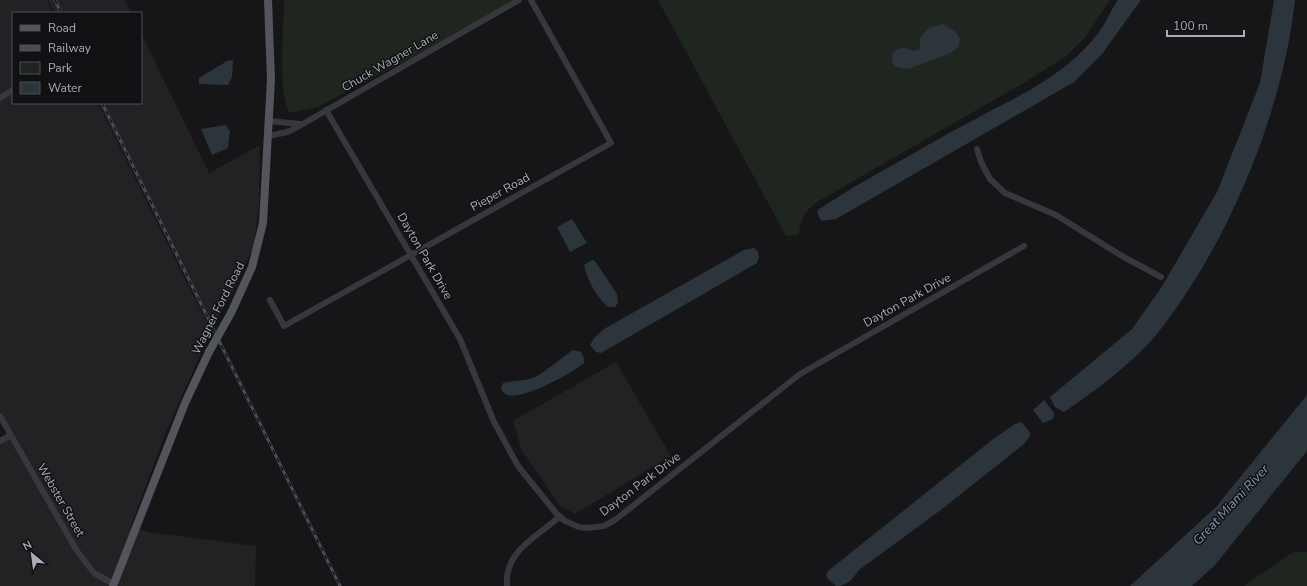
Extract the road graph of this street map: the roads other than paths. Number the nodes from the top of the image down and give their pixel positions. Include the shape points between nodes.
1 (268, 0) edge
2 (519, 0) edge
3 (531, 0) edge
4 (12, 91) edge
5 (0, 98) edge
6 (326, 110) junction
7 (269, 121) junction
8 (300, 124) junction
9 (269, 136) junction
10 (977, 150) dead end
11 (1024, 246) dead end
12 (412, 255) junction
13 (1161, 277) dead end
14 (270, 300) dead end
15 (0, 416) edge
16 (11, 434) junction
17 (0, 441) edge
18 (559, 517) junction
19 (113, 585) edge
20 (506, 586) edge

1 - 7 main road, Wagner Ford Road
2 - 6 street, Chuck Wagner Lane
3 - 12 street, Pieper Road via 611,143
4 - 5 street
6 - 8 street, Chuck Wagner Lane
6 - 12 street, Dayton Park Drive
7 - 8 street
7 - 9 main road, Wagner Ford Road
8 - 9 street, Chuck Wagner Lane via 287,132
9 - 19 main road, Wagner Ford Road, bridge via 260,241 247,281 185,403
10 - 13 street via 990,179 1005,194 1056,215
11 - 18 street, Dayton Park Drive via 800,374 610,523 596,528 579,527
12 - 14 street, Pieper Road via 284,326
12 - 18 street, Dayton Park Drive via 460,339 507,449
15 - 16 street, Webster Street
16 - 17 street
16 - 19 street, Webster Street via 77,551 94,573
18 - 20 street via 516,552 508,567

